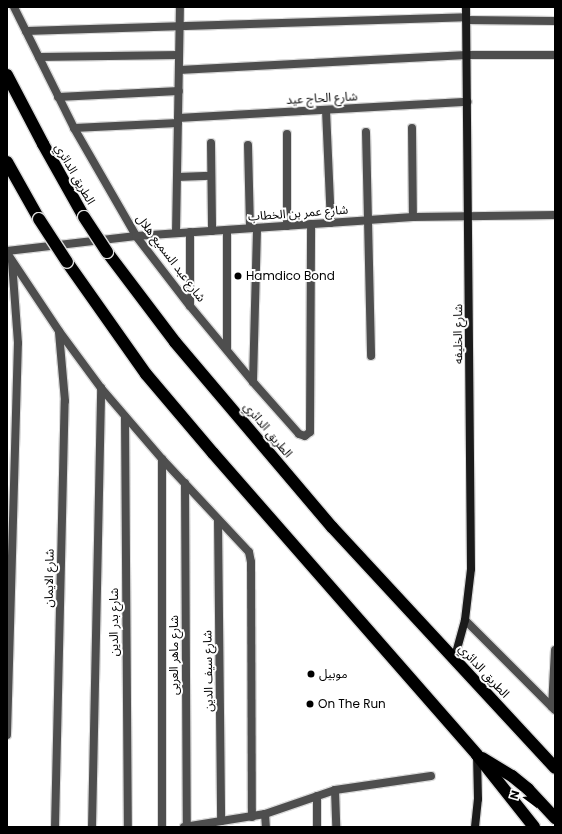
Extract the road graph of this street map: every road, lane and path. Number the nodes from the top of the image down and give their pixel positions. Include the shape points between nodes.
1 (14, 7) edge
2 (180, 7) edge
3 (466, 7) edge
4 (466, 18) junction
5 (555, 21) edge
6 (180, 27) junction
7 (26, 31) junction
8 (179, 55) junction
9 (467, 55) junction
10 (555, 55) edge
11 (39, 58) junction
12 (179, 70) junction
13 (7, 75) edge
14 (178, 91) junction
15 (58, 97) junction
16 (468, 102) junction
17 (326, 110) junction
18 (178, 121) junction
19 (74, 128) junction
20 (412, 128) dead end
21 (366, 132) dead end
22 (287, 134) dead end
23 (211, 143) dead end
24 (248, 145) dead end
25 (7, 162) edge
26 (211, 176) junction
27 (177, 177) junction
28 (555, 215) edge
29 (414, 217) junction
30 (469, 217) junction
31 (368, 220) junction
32 (330, 223) junction
33 (311, 224) junction
34 (287, 226) junction
35 (254, 228) junction
36 (227, 230) junction
37 (212, 231) junction
38 (190, 232) junction
39 (176, 233) junction
40 (136, 236) junction
41 (9, 255) edge
42 (190, 306) junction
43 (59, 331) junction
44 (227, 348) junction
45 (371, 356) dead end
46 (253, 382) junction
47 (101, 388) junction
48 (124, 417) junction
49 (162, 459) junction
50 (184, 483) junction
51 (218, 520) junction
52 (465, 620) junction
53 (555, 650) edge
54 (454, 660) junction
55 (553, 709) edge
56 (7, 735) edge
57 (477, 755) junction
58 (555, 768) edge
59 (431, 776) dead end
60 (335, 790) junction
61 (317, 796) junction
62 (265, 814) junction
63 (252, 817) junction
64 (555, 818) edge
65 (225, 823) edge
66 (55, 827) edge
67 (92, 827) edge
68 (128, 827) edge
69 (162, 827) edge
70 (186, 827) edge
71 (266, 827) edge
72 (317, 827) edge
73 (336, 827) edge
74 (475, 827) edge
75 (534, 827) edge

1 - 7 street, شارع عبد السميع هلال
2 - 6 street
3 - 4 main road, شارع الخليفه
4 - 5 street
4 - 6 street
4 - 9 main road, شارع الخليفه
6 - 7 street
6 - 8 street
7 - 11 street, شارع عبد السميع هلال
8 - 11 street
8 - 12 street
9 - 10 street
9 - 12 street
9 - 16 main road, شارع الخليفه
11 - 15 street, شارع عبد السميع هلال
12 - 14 street
13 - 54 highway, الطريق الدائري, bridge via 84,217 107,252 175,342 321,515
14 - 15 street
14 - 18 street
15 - 19 street, شارع عبد السميع هلال
16 - 17 street, شارع الحاج عيد
16 - 30 main road, شارع الخليفه
17 - 18 street, شارع الحاج عيد
17 - 32 street
18 - 19 street, شارع الحاج عيد
18 - 27 street
19 - 40 street, شارع عبد السميع هلال
20 - 29 street
21 - 31 street
22 - 34 street
23 - 26 street
24 - 35 street
25 - 57 highway, bridge via 67,262 146,374
26 - 27 street
26 - 37 street
27 - 39 street
28 - 30 street, شارع عمر بن الخطاب
29 - 30 street, شارع عمر بن الخطاب
29 - 31 street, شارع عمر بن الخطاب
30 - 52 main road, شارع الخليفه via 471,569
31 - 32 street, شارع عمر بن الخطاب
31 - 45 street
32 - 33 street, شارع عمر بن الخطاب
33 - 34 street, شارع عمر بن الخطاب
33 - 46 street, شارع عبد السميع هلال via 310,432 302,436
34 - 35 street, شارع عمر بن الخطاب
35 - 36 street, شارع عمر بن الخطاب
35 - 46 street
36 - 37 street, شارع عمر بن الخطاب
36 - 44 street
37 - 38 street, شارع عمر بن الخطاب
38 - 39 street, شارع عمر بن الخطاب
38 - 42 street
39 - 40 street, شارع عمر بن الخطاب
40 - 41 street, شارع عمر بن الخطاب via 43,246
40 - 42 street, شارع عبد السميع هلال
41 - 43 street
41 - 56 street via 18,343
42 - 44 street, شارع عبد السميع هلال
43 - 47 street
43 - 66 street, شارع الايمان via 65,401
44 - 46 street, شارع عبد السميع هلال
47 - 48 street
47 - 67 street
48 - 49 street
48 - 68 street, شارع بدر الدين
49 - 50 street
49 - 69 street
50 - 51 street
50 - 70 street, شارع ماهر العربى
51 - 63 street via 249,552 251,562
51 - 65 street, شارع سيف الدين
52 - 54 main road, شارع الخليفه
52 - 55 street
53 - 55 street
54 - 58 highway, الطريق الدائري
57 - 64 highway via 512,776
57 - 74 main road via 478,799
57 - 75 highway
59 - 60 street
60 - 61 street
60 - 73 street
61 - 62 street
61 - 72 street
62 - 63 street
62 - 71 street
63 - 65 street
65 - 70 street

